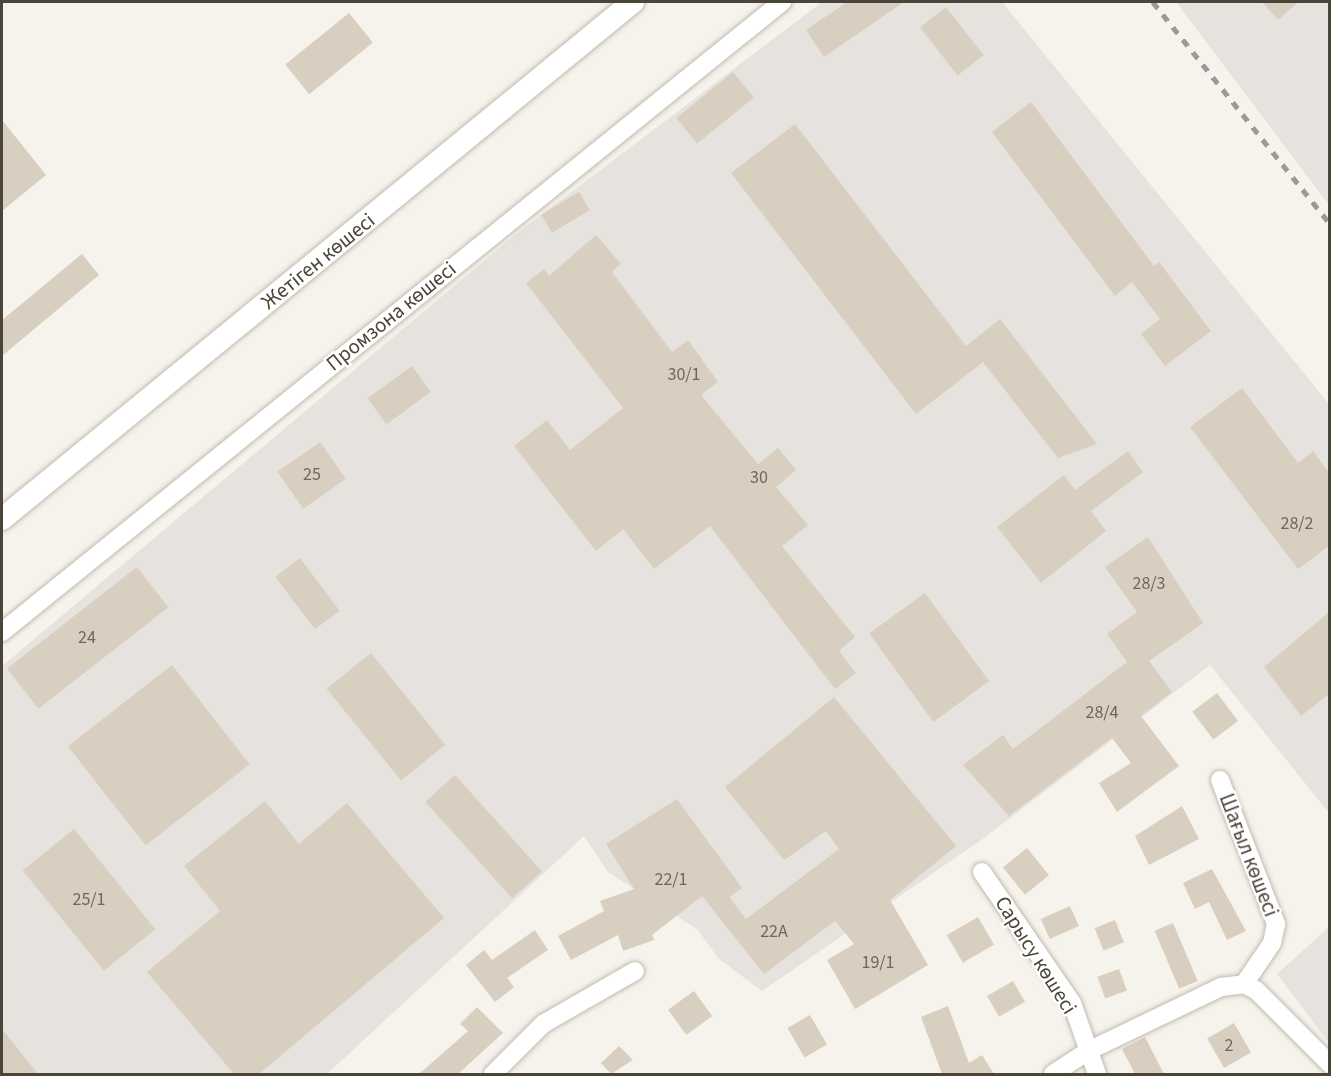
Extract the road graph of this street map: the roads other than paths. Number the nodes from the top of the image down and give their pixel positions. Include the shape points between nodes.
1 (633, 2) edge
2 (782, 2) edge
3 (2, 519) edge
4 (2, 632) edge
5 (1220, 780) dead end
6 (982, 872) dead end
7 (635, 971) dead end
8 (1244, 984) junction
9 (1088, 1051) junction
10 (1329, 1064) edge
11 (493, 1074) edge
12 (1053, 1074) edge
13 (1097, 1074) edge

1 - 3 street, Жетіген көшесі
2 - 4 street, Промзона көшесі
5 - 8 street, Шағыл көшесі via 1276,924 1272,943
6 - 9 street, Сарысу көшесі via 1072,1003
7 - 11 street via 543,1024
8 - 9 street via 1221,987
8 - 10 street via 1256,990
9 - 12 street
9 - 13 street, Сарысу көшесі

